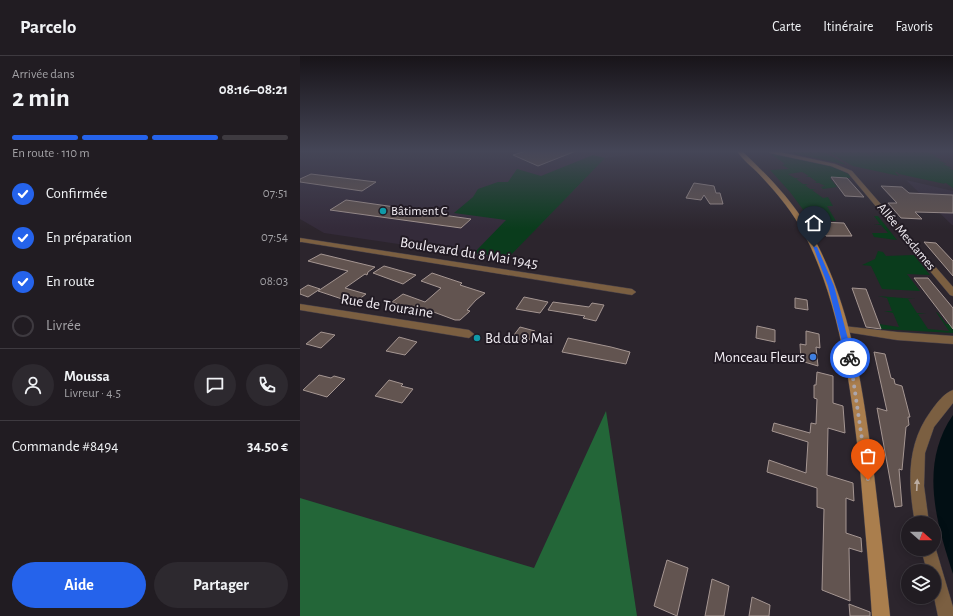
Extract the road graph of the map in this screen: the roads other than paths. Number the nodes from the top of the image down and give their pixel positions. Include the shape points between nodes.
1 (765, 177) edge
2 (854, 177) edge
3 (301, 238) edge
4 (632, 292) dead end
5 (953, 293) edge
6 (300, 307) edge
7 (843, 329) junction
8 (469, 334) dead end
9 (953, 340) edge
10 (953, 395) edge
11 (921, 516) edge
12 (931, 556) edge
13 (881, 616) edge
14 (948, 616) edge

1 - 7 main road via 793,210 808,234 831,286
2 - 5 street, Allée Mesdames
3 - 4 street, Boulevard du 8 Mai 1945
6 - 8 street, Rue de Touraine
7 - 9 street
7 - 13 main road via 858,405
11 -> 10 street via 916,492 918,451 925,427 938,408
12 - 14 street

